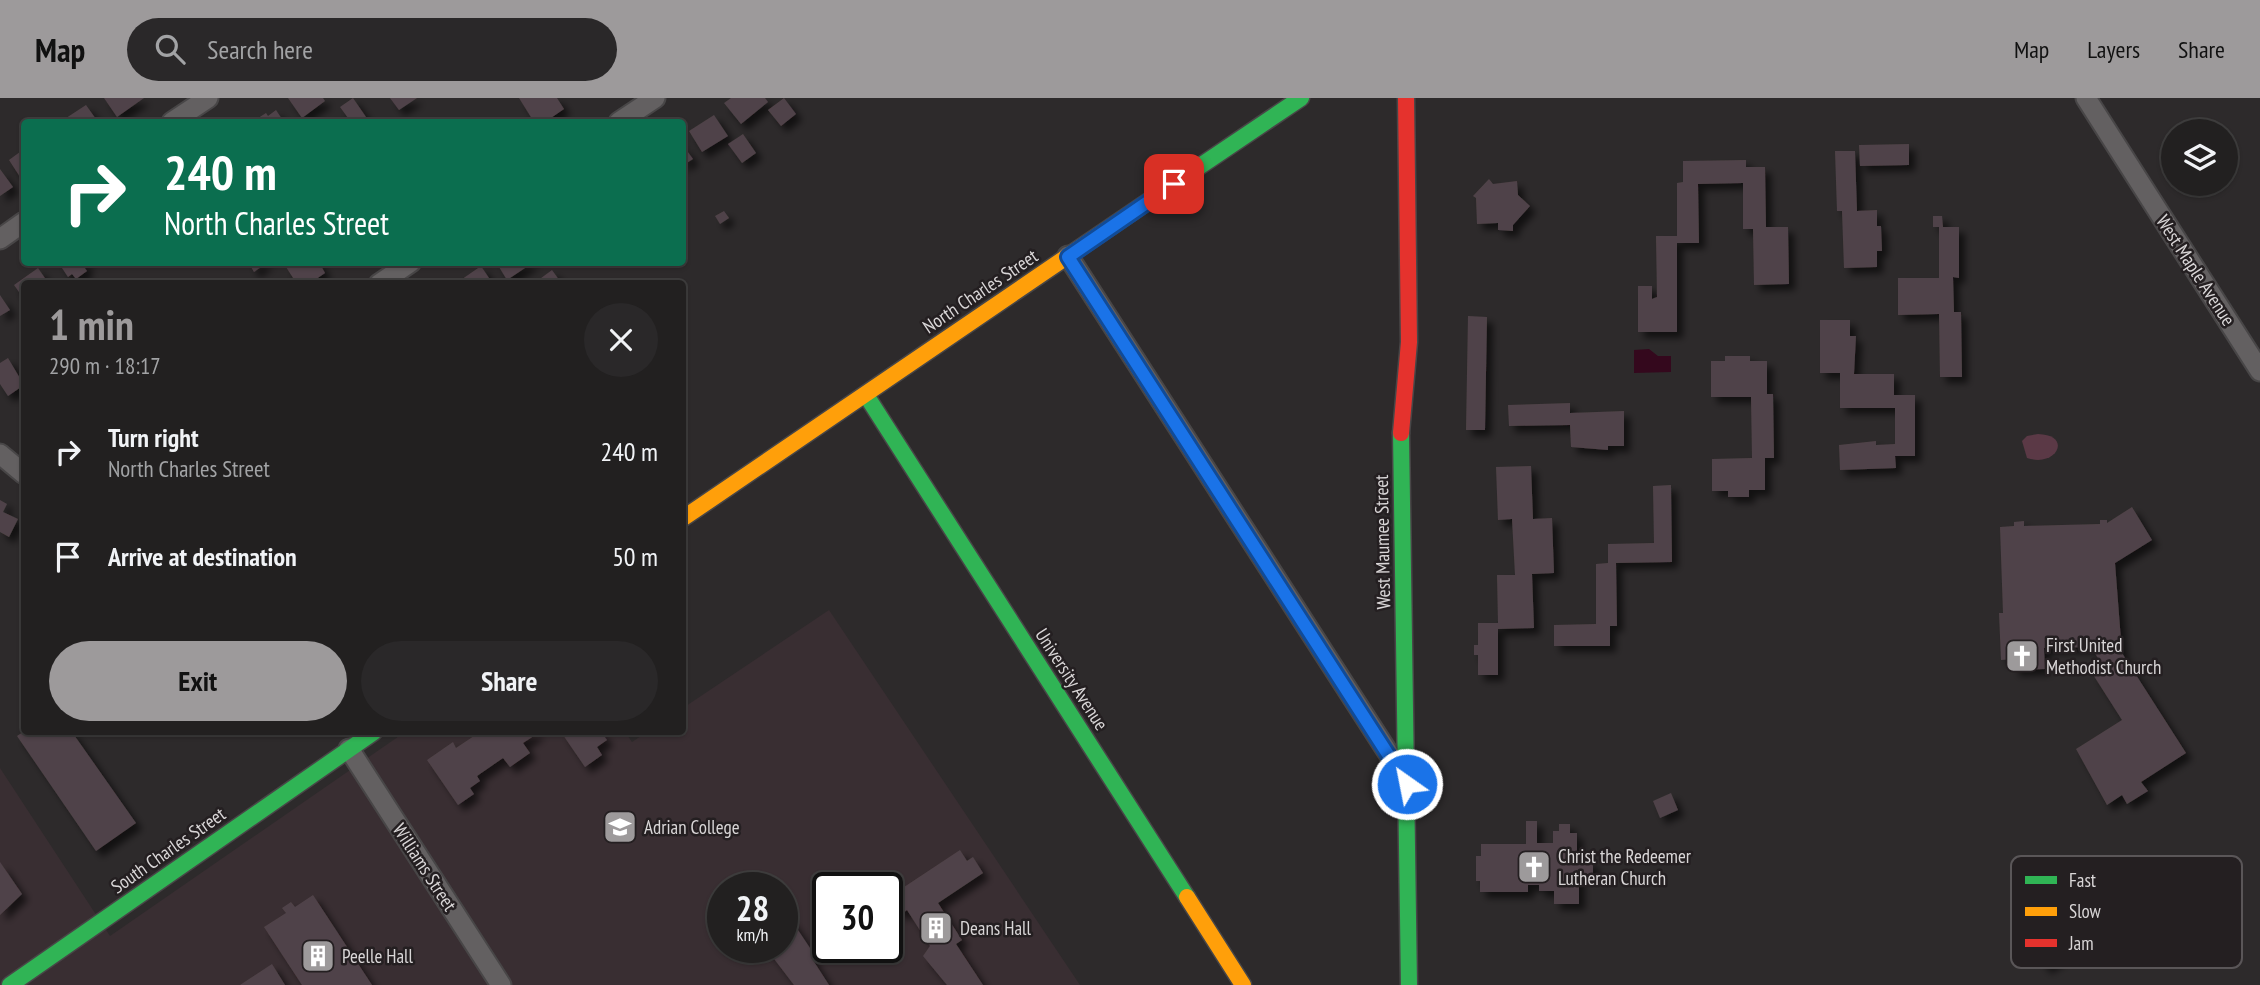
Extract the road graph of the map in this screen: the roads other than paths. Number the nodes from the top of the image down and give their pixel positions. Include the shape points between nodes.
1 (208, 98) edge
2 (655, 98) edge
3 (1301, 98) edge
4 (1406, 98) edge
5 (2086, 98) edge
6 (176, 119) edge
7 (624, 119) edge
8 (21, 224) edge
9 (0, 239) edge
10 (1068, 257) junction
11 (405, 266) edge
12 (385, 280) edge
13 (2260, 370) edge
14 (866, 395) junction
15 (0, 454) edge
16 (21, 472) edge
17 (686, 516) edge
18 (369, 735) edge
19 (349, 748) junction
20 (1407, 784) junction
21 (10, 985) edge
22 (501, 985) edge
23 (1243, 985) edge
24 (1409, 985) edge

1 - 6 street
2 - 7 street
3 - 10 street, North Charles Street
4 - 20 street, West Maumee Street via 1409,341 1400,448
5 - 13 street, West Maple Avenue
8 - 9 street
10 - 14 street, North Charles Street
10 - 20 street
11 - 12 street
14 - 17 street, North Charles Street
14 - 23 street, University Avenue
15 - 16 street
18 - 19 street
19 - 21 street, South Charles Street
19 - 22 street, Williams Street
20 - 24 street, West Maumee Street

